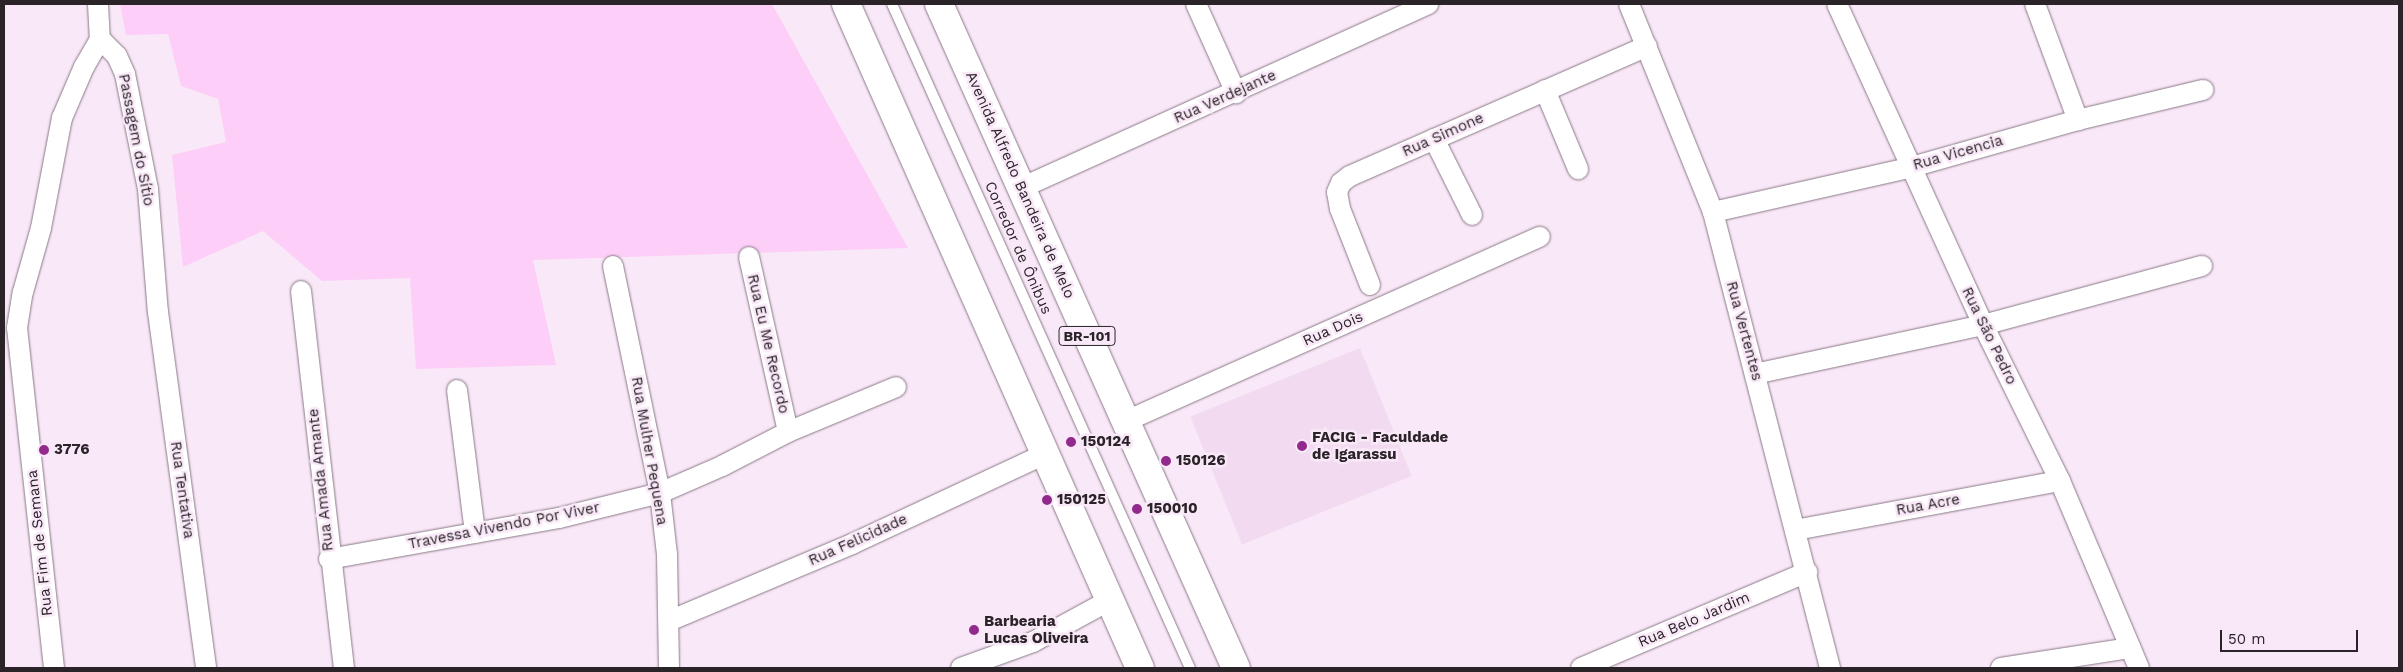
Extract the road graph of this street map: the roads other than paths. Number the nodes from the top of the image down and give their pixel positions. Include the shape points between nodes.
1 (98, 4) edge
2 (846, 4) edge
3 (892, 4) edge
4 (939, 4) edge
5 (1196, 4) edge
6 (1630, 4) edge
7 (1837, 4) edge
8 (2035, 4) edge
9 (1420, 5) edge
10 (100, 39) junction
11 (1647, 46) junction
12 (1545, 90) junction
13 (2203, 90) dead end
14 (1236, 93) junction
15 (2078, 120) junction
16 (1434, 139) junction
17 (1912, 167) junction
18 (1578, 168) dead end
19 (1021, 188) junction
20 (1713, 212) junction
21 (1472, 215) dead end
22 (1540, 238) dead end
23 (749, 257) dead end
24 (613, 266) dead end
25 (2202, 266) dead end
26 (1370, 285) dead end
27 (301, 291) dead end
28 (158, 312) joint
29 (1983, 325) junction
30 (1755, 374) junction
31 (896, 387) dead end
32 (457, 390) dead end
33 (1126, 421) junction
34 (788, 432) junction
35 (1045, 454) junction
36 (2060, 481) junction
37 (660, 493) junction
38 (1795, 530) junction
39 (475, 533) junction
40 (329, 560) junction
41 (1807, 572) junction
42 (1110, 600) junction
43 (669, 621) junction
44 (2130, 648) junction
45 (54, 668) edge
46 (206, 668) edge
47 (344, 668) edge
48 (669, 668) edge
49 (961, 668) edge
50 (1140, 668) edge
51 (1190, 668) edge
52 (1236, 668) edge
53 (1581, 668) edge
54 (1830, 668) edge
55 (2001, 668) edge
56 (2139, 668) edge

1 - 10 street
2 - 35 highway
3 - 51 lane, Corredor de Ônibus
4 - 19 highway, Avenida Alfredo Bandeira de Melo / BR-101
5 - 14 street
6 - 11 street, Rua Vertentes
7 - 17 street, Rua São Pedro
8 - 15 street
9 - 14 street, Rua Verdejante
10 - 28 street, Passagem do Sítio via 117,56 131,100 148,189
10 - 45 street, Rua Fim de Semana via 62,118 42,228 23,292 17,328
11 - 12 street, Rua Simone
11 - 20 street, Rua Vertentes
12 - 16 street, Rua Simone
12 - 18 street
13 - 15 street, Rua Vicencia
14 - 19 street, Rua Verdejante
15 - 17 street, Rua Vicencia
16 - 21 street
16 - 26 street, Rua Simone via 1350,176 1341,183 1337,192 1340,209
17 - 20 street, Rua Vicencia
17 - 29 street, Rua São Pedro
19 - 33 highway, Avenida Alfredo Bandeira de Melo / BR-101
20 - 30 street, Rua Vertentes
22 - 33 street, Rua Dois
23 - 34 street, Rua Eu Me Recordo
24 - 37 street, Rua Mulher Pequena
25 - 29 street
27 - 40 street, Rua Amada Amante
28 - 46 street, Rua Tentativa
29 - 30 street
29 - 36 street, Rua São Pedro
30 - 38 street, Rua Vertentes
31 - 34 street, Travessa Vivendo Por Viver
32 - 39 street
33 - 52 highway, Avenida Alfredo Bandeira de Melo / BR-101
34 - 37 street, Travessa Vivendo Por Viver
35 - 42 highway
35 - 43 street, Rua Felicidade via 852,544
36 - 38 street, Rua Acre
36 - 44 street, Rua São Pedro
37 - 39 street, Travessa Vivendo Por Viver via 559,518
37 - 43 street, Rua Mulher Pequena
38 - 41 street, Rua Vertentes
39 - 40 street, Travessa Vivendo Por Viver
40 - 47 street, Rua Amada Amante
41 - 53 street, Rua Belo Jardim
41 - 54 street, Rua Vertentes
42 - 49 street via 1033,642
42 - 50 highway
43 - 48 street, Rua Mulher Pequena
44 - 55 street
44 - 56 street, Rua São Pedro

